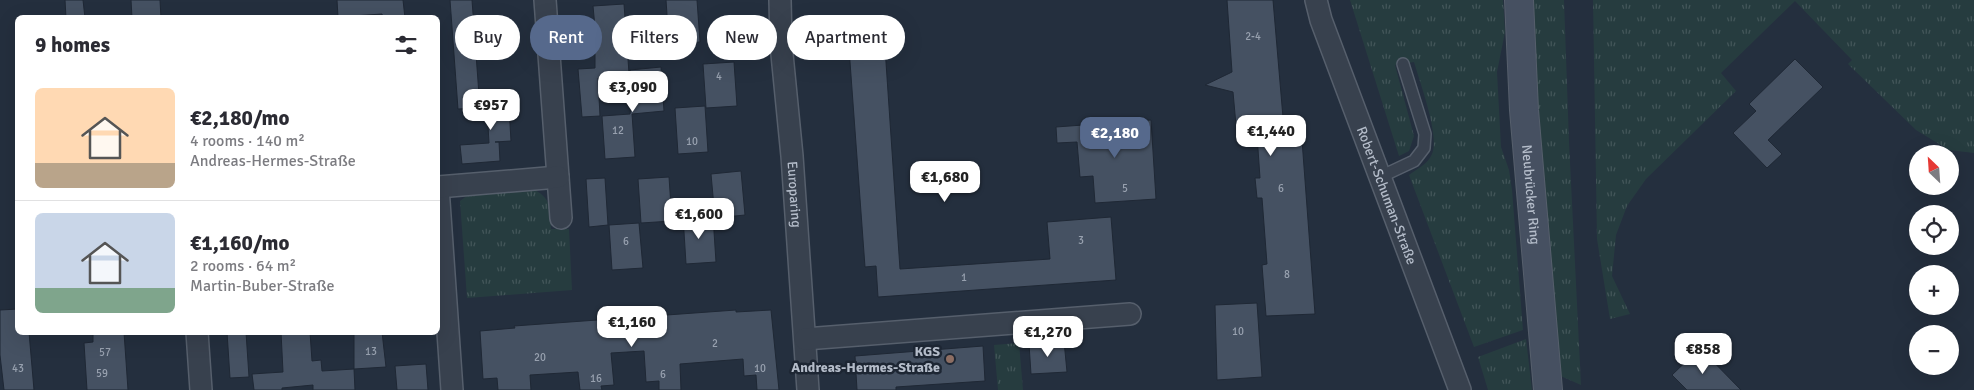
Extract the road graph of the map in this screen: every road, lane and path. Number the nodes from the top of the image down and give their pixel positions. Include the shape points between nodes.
1 (545, 0) edge
2 (780, 0) edge
3 (1316, 0) edge
4 (1519, 0) edge
5 (1403, 64) dead end
6 (558, 177) junction
7 (1380, 177) junction
8 (440, 187) edge
9 (440, 216) edge
10 (561, 218) dead end
11 (1130, 314) dead end
12 (197, 335) edge
13 (804, 339) junction
14 (201, 390) edge
15 (452, 390) edge
16 (808, 390) edge
17 (1460, 390) edge
18 (1548, 390) edge

1 - 6 street
2 - 13 street, Europaring
3 - 7 street, Robert-Schuman-Straße
4 - 18 main road, Neubrücker Ring via 1524,110
5 - 7 lane via 1425,134 1424,148 1414,161
6 - 8 street
6 - 10 street
7 - 17 street, Robert-Schuman-Straße
9 - 15 street
11 - 13 street
12 - 14 street
13 - 16 street, Europaring

